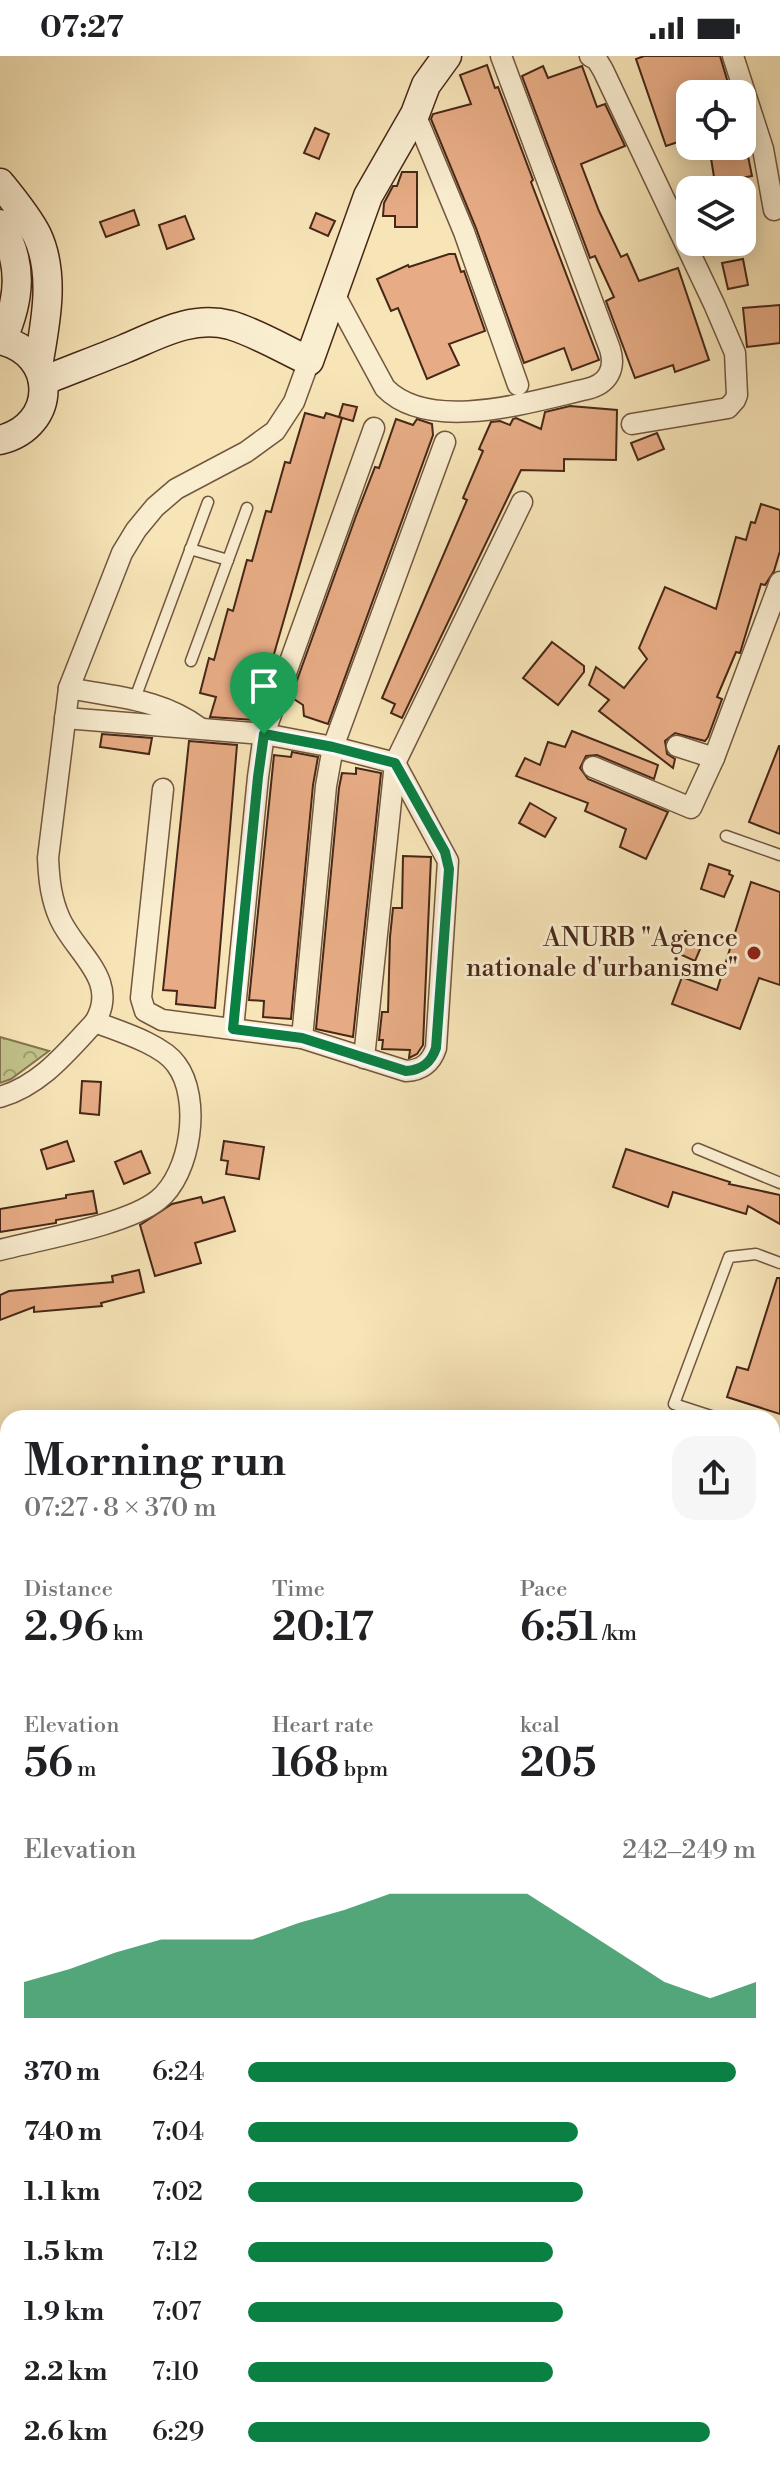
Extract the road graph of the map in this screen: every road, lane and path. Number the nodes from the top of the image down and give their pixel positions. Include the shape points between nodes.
1 (447, 56) edge
2 (501, 56) edge
3 (590, 56) edge
4 (733, 56) edge
5 (415, 114) junction
6 (0, 183) edge
7 (774, 210) dead end
8 (0, 224) edge
9 (333, 292) junction
10 (1, 340) edge
11 (309, 361) junction
12 (40, 374) junction
13 (518, 385) dead end
14 (632, 424) dead end
15 (374, 428) dead end
16 (0, 440) edge
17 (445, 442) dead end
18 (208, 502) dead end
19 (522, 502) dead end
20 (247, 508) dead end
21 (190, 549) junction
22 (228, 560) junction
23 (780, 582) edge
24 (191, 661) dead end
25 (69, 688) junction
26 (134, 701) junction
27 (65, 718) junction
28 (200, 728) junction
29 (264, 734) junction
30 (677, 746) dead end
31 (333, 747) junction
32 (714, 758) junction
33 (395, 763) junction
34 (593, 767) dead end
35 (163, 789) dead end
36 (726, 836) dead end
37 (780, 855) edge
38 (95, 1022) junction
39 (233, 1029) junction
40 (302, 1038) junction
41 (364, 1058) junction
42 (0, 1097) edge
43 (698, 1149) dead end
44 (780, 1183) edge
45 (0, 1250) edge
46 (780, 1263) edge
47 (692, 1410) edge

1 - 5 street via 426,85
2 - 9 street via 610,349 612,370 606,380 598,387 503,408 435,409 397,400 385,388
3 - 14 street via 603,70 735,353 737,395 728,408
4 - 7 street via 763,149
5 - 9 street via 368,196
5 - 13 street
6 - 12 street via 38,236 46,272 48,310
8 - 10 street via 19,276 13,315
9 - 11 street
10 - 12 street via 29,354
11 - 12 street via 229,325 207,322 185,324
11 - 25 street via 294,402 275,431 176,489 136,530
12 - 16 street via 44,395 34,421
15 - 29 street
17 - 31 street
18 - 21 lane
19 - 33 street
20 - 22 lane
21 - 22 lane
21 - 26 lane
22 - 24 lane
23 - 32 street
25 - 26 street
25 - 27 street
26 - 28 street via 169,709
27 - 28 street
27 - 38 street via 49,882 61,922 103,990
28 - 29 street
29 - 31 street
29 - 39 street
30 - 32 street
31 - 33 street
31 - 40 street
32 - 34 street via 691,808
33 - 41 street
33 - 41 street via 448,861 436,1048 429,1062 414,1071
35 - 39 street via 142,1005 156,1018
36 - 37 lane
38 - 42 street via 38,1079
38 - 45 street via 149,1044 176,1062 186,1083 191,1116 178,1177 159,1200 140,1211
39 - 40 street
40 - 41 street
43 - 44 lane
46 - 47 lane via 756,1254 729,1257 674,1404

